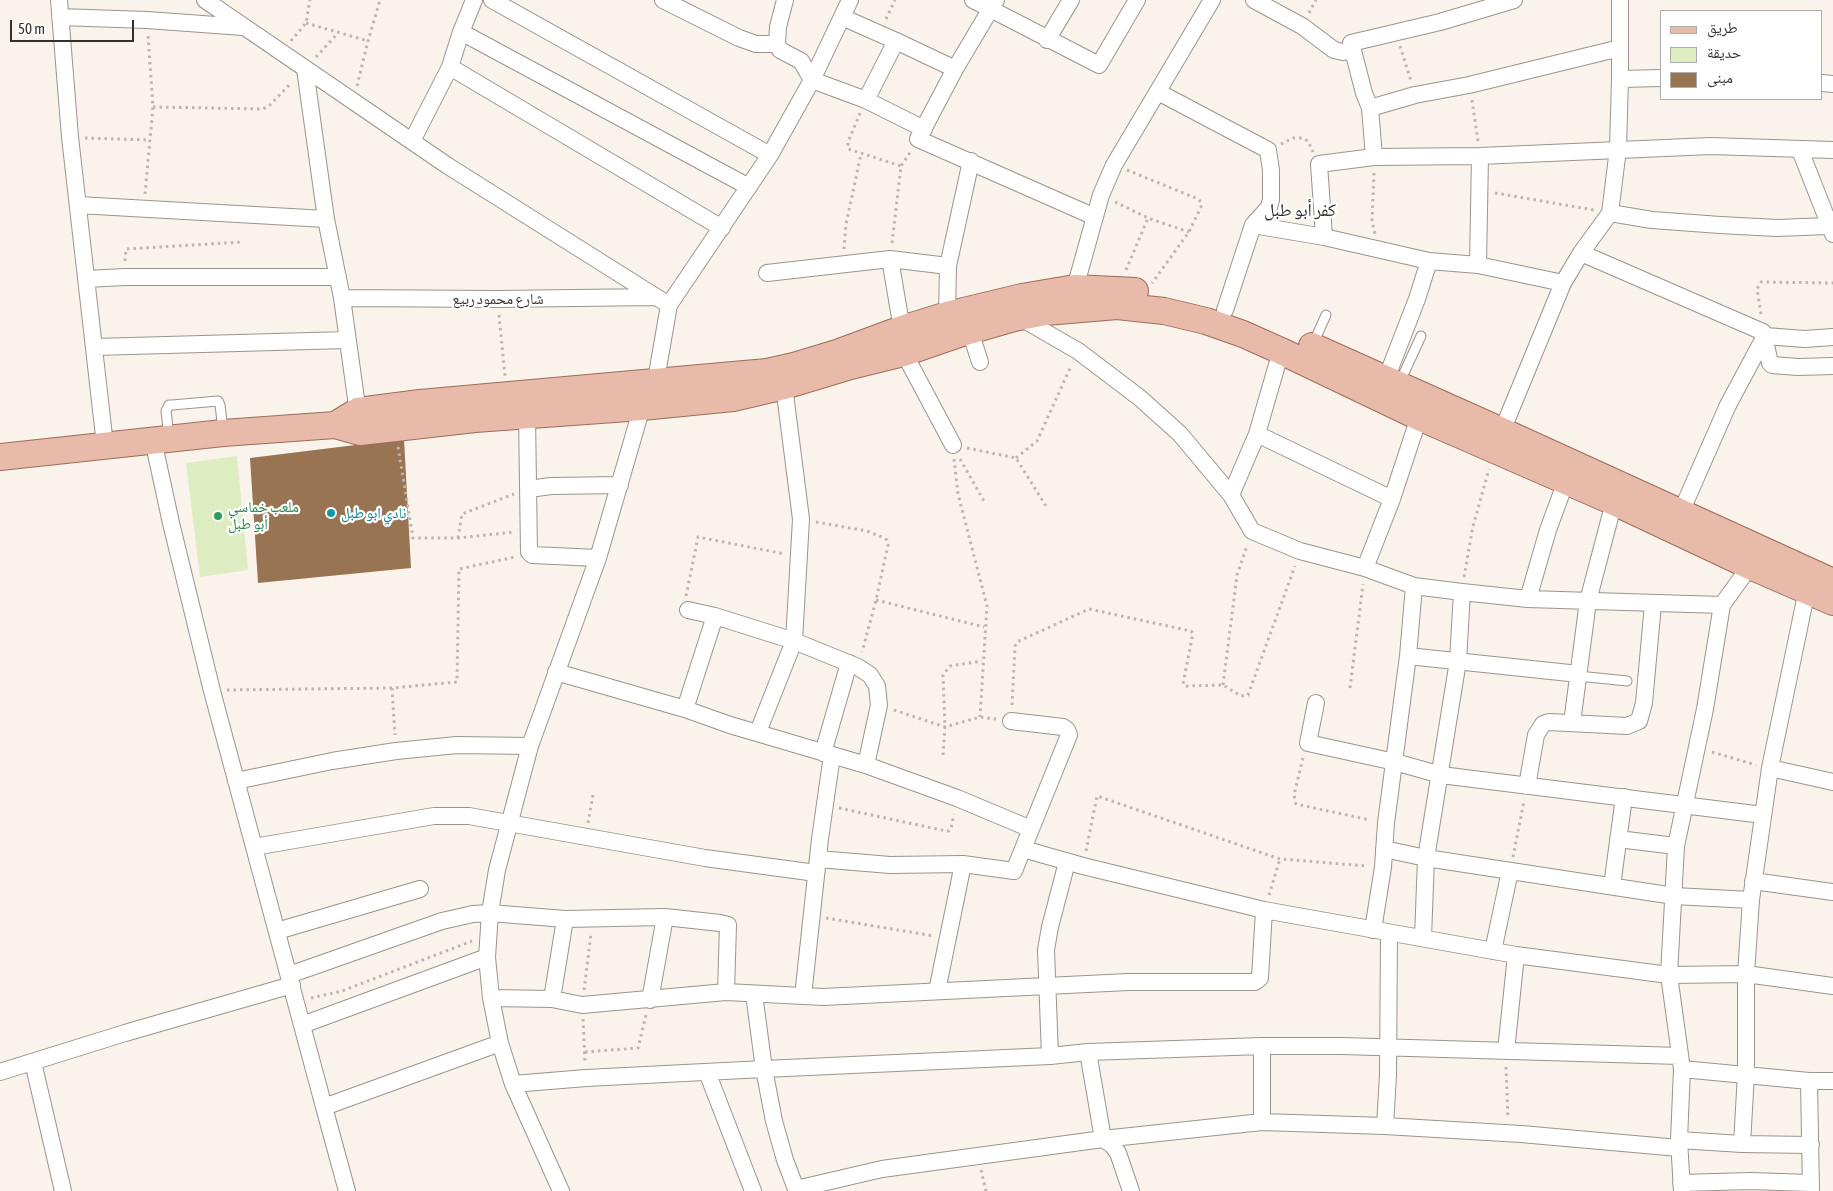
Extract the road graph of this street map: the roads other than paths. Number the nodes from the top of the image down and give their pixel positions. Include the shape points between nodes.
1 (59, 0) edge
2 (474, 0) edge
3 (492, 0) edge
4 (663, 0) edge
5 (785, 0) edge
6 (850, 0) edge
7 (973, 0) edge
8 (1071, 0) edge
9 (1137, 0) edge
10 (1212, 0) edge
11 (1254, 0) edge
12 (1514, 0) edge
13 (1620, 0) edge
14 (208, 1) edge
15 (993, 5) edge
16 (60, 17) junction
17 (842, 18) junction
18 (243, 27) junction
19 (461, 32) junction
20 (896, 40) junction
21 (1048, 40) junction
22 (777, 44) junction
23 (1620, 48) junction
24 (1352, 50) junction
25 (450, 67) junction
26 (305, 68) junction
27 (955, 69) junction
28 (1660, 78) edge
29 (1620, 79) junction
30 (812, 80) junction
31 (1158, 92) junction
32 (866, 100) junction
33 (1370, 108) junction
34 (924, 129) junction
35 (412, 141) junction
36 (1618, 149) junction
37 (1800, 150) junction
38 (1833, 150) edge
39 (770, 155) junction
40 (1480, 156) junction
41 (1374, 157) junction
42 (971, 162) junction
43 (749, 186) junction
44 (78, 205) junction
45 (1610, 213) junction
46 (1095, 217) junction
47 (326, 220) junction
48 (1254, 225) junction
49 (722, 228) junction
50 (1831, 230) edge
51 (1324, 237) junction
52 (1581, 253) junction
53 (890, 259) junction
54 (1429, 261) junction
55 (1478, 265) junction
56 (948, 266) junction
57 (767, 274) dead end
58 (338, 277) junction
59 (86, 279) junction
60 (1563, 283) junction
61 (1075, 288) junction
62 (654, 297) junction
63 (342, 298) junction
64 (669, 305) junction
65 (1225, 310) junction
66 (947, 315) junction
67 (1326, 315) dead end
68 (1020, 317) junction
69 (970, 331) junction
70 (1764, 334) junction
71 (1420, 336) dead end
72 (1833, 337) edge
73 (347, 340) junction
74 (903, 341) junction
75 (1312, 346) junction
76 (94, 347) junction
77 (1282, 351) junction
78 (980, 362) dead end
79 (1833, 366) edge
80 (656, 380) junction
81 (1392, 382) junction
82 (784, 386) junction
83 (642, 408) junction
84 (527, 416) junction
85 (1420, 417) junction
86 (359, 421) junction
87 (1257, 434) junction
88 (161, 439) junction
89 (1499, 440) junction
90 (105, 444) junction
91 (952, 445) road end
92 (0, 457) edge
93 (1566, 481) junction
94 (620, 485) junction
95 (529, 489) junction
96 (1231, 495) junction
97 (1392, 499) junction
98 (1614, 502) junction
99 (1681, 512) junction
100 (598, 558) junction
101 (1750, 566) junction
102 (1365, 568) junction
103 (1833, 582) edge
104 (1414, 586) junction
105 (1807, 590) junction
106 (1462, 592) junction
107 (1528, 599) junction
108 (1588, 601) junction
109 (1833, 602) edge
110 (1653, 604) junction
111 (1722, 605) junction
112 (688, 610) road end
113 (715, 616) junction
114 (794, 641) junction
115 (1408, 656) junction
116 (1458, 661) junction
117 (853, 665) junction
118 (556, 672) junction
119 (1578, 675) junction
120 (1628, 681) dead end
121 (1316, 703) dead end
122 (685, 709) junction
123 (1011, 721) road end
124 (1572, 723) junction
125 (758, 732) junction
126 (530, 746) junction
127 (827, 754) junction
128 (1395, 762) junction
129 (866, 765) junction
130 (1770, 768) junction
131 (1441, 775) junction
132 (236, 781) junction
133 (1833, 782) edge
134 (1527, 786) junction
135 (1624, 797) junction
136 (1685, 805) junction
137 (1763, 814) junction
138 (510, 822) junction
139 (1031, 829) junction
140 (1618, 839) junction
141 (1676, 846) junction
142 (254, 847) junction
143 (1023, 849) junction
144 (1384, 849) junction
145 (1426, 858) junction
146 (962, 864) junction
147 (1075, 864) junction
148 (817, 866) junction
149 (1510, 871) junction
150 (1753, 881) junction
151 (1612, 886) junction
152 (420, 888) dead end
153 (1833, 892) edge
154 (1674, 896) junction
155 (1751, 900) junction
156 (1264, 910) junction
157 (490, 913) junction
158 (665, 917) junction
159 (565, 919) junction
160 (277, 931) junction
161 (1381, 932) junction
162 (1423, 938) junction
163 (1494, 951) junction
164 (1516, 955) junction
165 (487, 957) junction
166 (1746, 974) junction
167 (1669, 975) junction
168 (290, 980) junction
169 (1047, 986) junction
170 (1833, 986) edge
171 (937, 991) junction
172 (726, 992) junction
173 (754, 994) junction
174 (803, 996) junction
175 (491, 998) junction
176 (552, 999) junction
177 (650, 1000) junction
178 (302, 1025) junction
179 (500, 1043) junction
180 (1262, 1046) junction
181 (1388, 1048) junction
182 (1506, 1051) junction
183 (1088, 1052) junction
184 (1050, 1056) junction
185 (32, 1062) junction
186 (1681, 1063) junction
187 (764, 1068) junction
188 (0, 1072) edge
189 (707, 1072) junction
190 (1746, 1074) junction
191 (1809, 1081) junction
192 (1833, 1081) edge
193 (513, 1084) junction
194 (324, 1107) junction
195 (1262, 1122) junction
196 (1385, 1126) junction
197 (1103, 1139) junction
198 (1679, 1144) junction
199 (1742, 1144) junction
200 (1811, 1145) junction
201 (1681, 1187) edge
202 (1810, 1187) edge
203 (792, 1190) edge
204 (63, 1191) edge
205 (347, 1191) edge
206 (561, 1191) edge
207 (753, 1191) edge
208 (1131, 1191) edge

1 - 16 street
2 - 19 street
3 - 39 street
4 - 22 street via 739,38 756,44
5 - 22 street
6 - 17 street
7 - 15 street
8 - 21 street
9 - 21 street via 1100,65
10 - 31 street
11 - 24 street via 1302,26 1334,50
12 - 24 street via 1440,22 1352,42
13 - 23 street
14 - 18 street
15 - 21 street
15 - 27 street
16 - 18 street
16 - 44 street
17 - 20 street
17 - 30 street
18 - 26 street
19 - 25 street
19 - 43 street
20 - 27 street
20 - 32 street
22 - 30 street via 780,50 801,61
23 - 29 street
23 - 33 street
24 - 33 street
25 - 35 street
25 - 49 street
26 - 35 street
26 - 47 street
27 - 34 street
28 - 29 street
29 - 36 street
30 - 32 street
30 - 39 street
31 - 46 street via 1114,165
31 - 48 street via 1268,150 1271,200
32 - 34 street
33 - 41 street
34 - 42 street via 918,140
35 - 62 street
36 - 37 street via 1711,146
36 - 40 street
36 - 45 street
37 - 38 street
37 - 50 street
39 - 43 street
40 - 41 street
40 - 55 street
41 - 51 street via 1318,164
42 - 46 street
42 - 56 street
43 - 49 street
44 - 47 street
44 - 59 street
45 - 50 street via 1652,220
45 - 52 street
46 - 61 street
47 - 58 street
48 - 51 street
48 - 65 street
49 - 64 street
51 - 54 street
52 - 60 street
52 - 70 street
53 - 56 street
53 - 57 street
53 - 74 street
54 - 55 street
54 - 81 street
55 - 60 street
56 - 66 street
58 - 59 street
58 - 63 street
59 - 76 street
60 - 89 street
61 - 65 main road via 1146,292 1190,299
61 - 66 main road
62 - 63 street, شارع محمود ربيع
62 - 64 street
63 - 73 street
64 - 80 street
65 - 75 main road
66 - 74 main road
67 - 75 lane
68 - 69 main road
68 - 77 main road via 1117,306 1164,311 1206,321
68 - 96 street via 1078,351 1140,398 1180,434
69 - 74 main road
69 - 78 street
70 - 72 street via 1805,339
70 - 79 street via 1772,365
70 - 99 street via 1728,405
71 - 81 lane
73 - 76 street
73 - 86 street
74 - 80 main road via 837,353 767,372
74 - 82 main road via 847,367
74 - 91 street
75 - 81 main road
76 - 90 street
77 - 85 main road
77 - 87 street
80 - 86 main road via 420,402
81 - 89 main road
82 - 83 main road via 733,398
82 - 114 street via 801,519
83 - 84 main road
83 - 94 street
84 - 86 main road via 396,428
84 - 95 street
85 - 89 main road
85 - 97 street
86 - 88 main road
87 - 96 street
87 - 97 street
88 - 90 main road
88 - 132 street via 212,691
89 - 93 main road
89 - 99 main road
90 - 92 main road
93 - 98 main road
93 - 107 street
94 - 95 street
94 - 100 street
95 - 100 street via 531,554
96 - 102 street via 1252,530 1300,551
97 - 102 street
98 - 101 main road
98 - 108 street
99 - 103 main road
100 - 118 street
101 - 105 main road
101 - 111 street
102 - 104 street
104 - 106 street
104 - 115 street
105 - 109 main road
105 - 130 street
106 - 107 street
106 - 116 street
107 - 108 street
108 - 110 street
108 - 119 street
110 - 111 street
110 - 124 street via 1640,721 1627,726
111 - 136 street
112 - 113 street
113 - 114 street
113 - 122 street
114 - 117 street
114 - 125 street
115 - 116 street
115 - 128 street
116 - 119 street
116 - 131 street
117 - 127 street
117 - 129 street via 865,670 877,686 879,705
118 - 122 street
118 - 126 street
119 - 120 lane
119 - 124 street
121 - 128 street via 1308,743
122 - 125 street
123 - 139 street via 1063,727 1068,733
124 - 134 street via 1549,722 1538,729
125 - 127 street
126 - 132 street via 457,745 396,751
126 - 138 street
127 - 129 street
127 - 148 street via 825,805
128 - 131 street
128 - 144 street
129 - 139 street
130 - 133 street
130 - 137 street
131 - 134 street
131 - 145 street
132 - 142 street
134 - 135 street
135 - 136 street
135 - 140 street
136 - 137 street
136 - 141 street
137 - 150 street
138 - 142 street via 469,816 434,816
138 - 148 street via 705,858
138 - 157 street
139 - 143 street
140 - 141 street
140 - 151 street
141 - 154 street
142 - 160 street
143 - 146 street via 1014,871
143 - 147 street
144 - 145 street
144 - 161 street
145 - 149 street
145 - 162 street
146 - 148 street
146 - 171 street
147 - 156 street
147 - 169 street via 1050,927 1046,950
148 - 174 street
149 - 151 street
149 - 163 street
150 - 153 street
150 - 155 street
151 - 154 street
152 - 160 street
154 - 155 street
154 - 167 street
155 - 166 street
156 - 161 street
156 - 169 street via 1258,982
157 - 159 street
157 - 165 street
157 - 168 street via 442,921
158 - 159 street
158 - 172 street via 728,925
158 - 177 street
159 - 176 street
160 - 168 street
161 - 162 street
161 - 181 street
162 - 163 street
163 - 164 street
164 - 167 street
164 - 182 street
165 - 175 street
165 - 178 street
166 - 167 street
166 - 170 street
166 - 190 street
167 - 186 street
168 - 178 street
168 - 185 street
169 - 171 street
169 - 184 street
171 - 174 street
172 - 173 street
172 - 177 street
173 - 174 street
173 - 187 street
175 - 176 street
175 - 179 street
176 - 177 street via 582,1005
178 - 194 street
179 - 193 street
179 - 194 street
180 - 181 street
180 - 183 street
180 - 195 street
181 - 182 street
181 - 196 street
182 - 186 street
183 - 184 street
183 - 197 street
184 - 187 street
185 - 188 street
185 - 204 street
186 - 190 street
186 - 198 street
187 - 189 street
187 - 203 street
189 - 193 street
189 - 207 street
190 - 191 street
190 - 199 street
191 - 192 street
191 - 200 street
193 - 206 street
194 - 205 street
195 - 196 street
195 - 197 street
196 - 198 street
197 - 203 street via 882,1169
197 - 208 street via 1118,1153
198 - 199 street
198 - 201 street
199 - 200 street
200 - 202 street
201 - 202 street via 1750,1181

